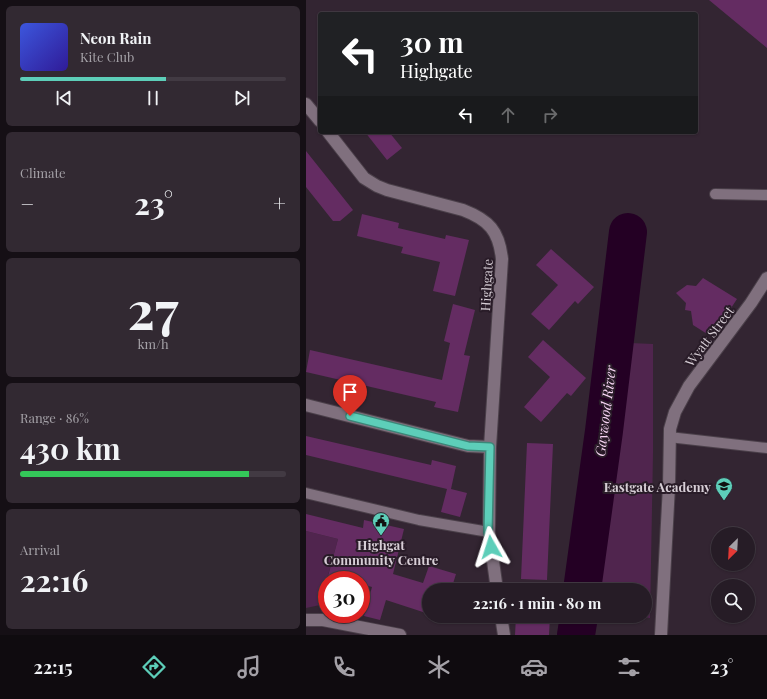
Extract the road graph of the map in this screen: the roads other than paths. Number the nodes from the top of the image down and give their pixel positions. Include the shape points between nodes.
1 (306, 104) edge
2 (318, 119) edge
3 (330, 134) edge
4 (715, 194) dead end
5 (767, 196) edge
6 (767, 278) edge
7 (306, 405) edge
8 (669, 437) junction
9 (490, 447) junction
10 (767, 448) edge
11 (306, 493) edge
12 (488, 532) junction
13 (496, 583) edge
14 (306, 620) edge
15 (502, 623) edge
16 (352, 631) edge
17 (400, 635) edge
18 (504, 635) edge
19 (661, 635) edge

1 - 2 street
3 - 9 street, Highgate via 369,182 387,190 474,214 488,223 495,232 501,246 502,259
4 - 5 lane
6 - 8 street, Wyatt Street via 689,386 675,412
7 - 9 street via 468,446
8 - 10 lane
8 - 19 street, Wyatt Street
9 - 12 street, Highgate
11 - 12 lane via 419,520
12 - 13 street, Highgate
14 - 16 street via 323,620
15 - 18 street
16 - 17 street

